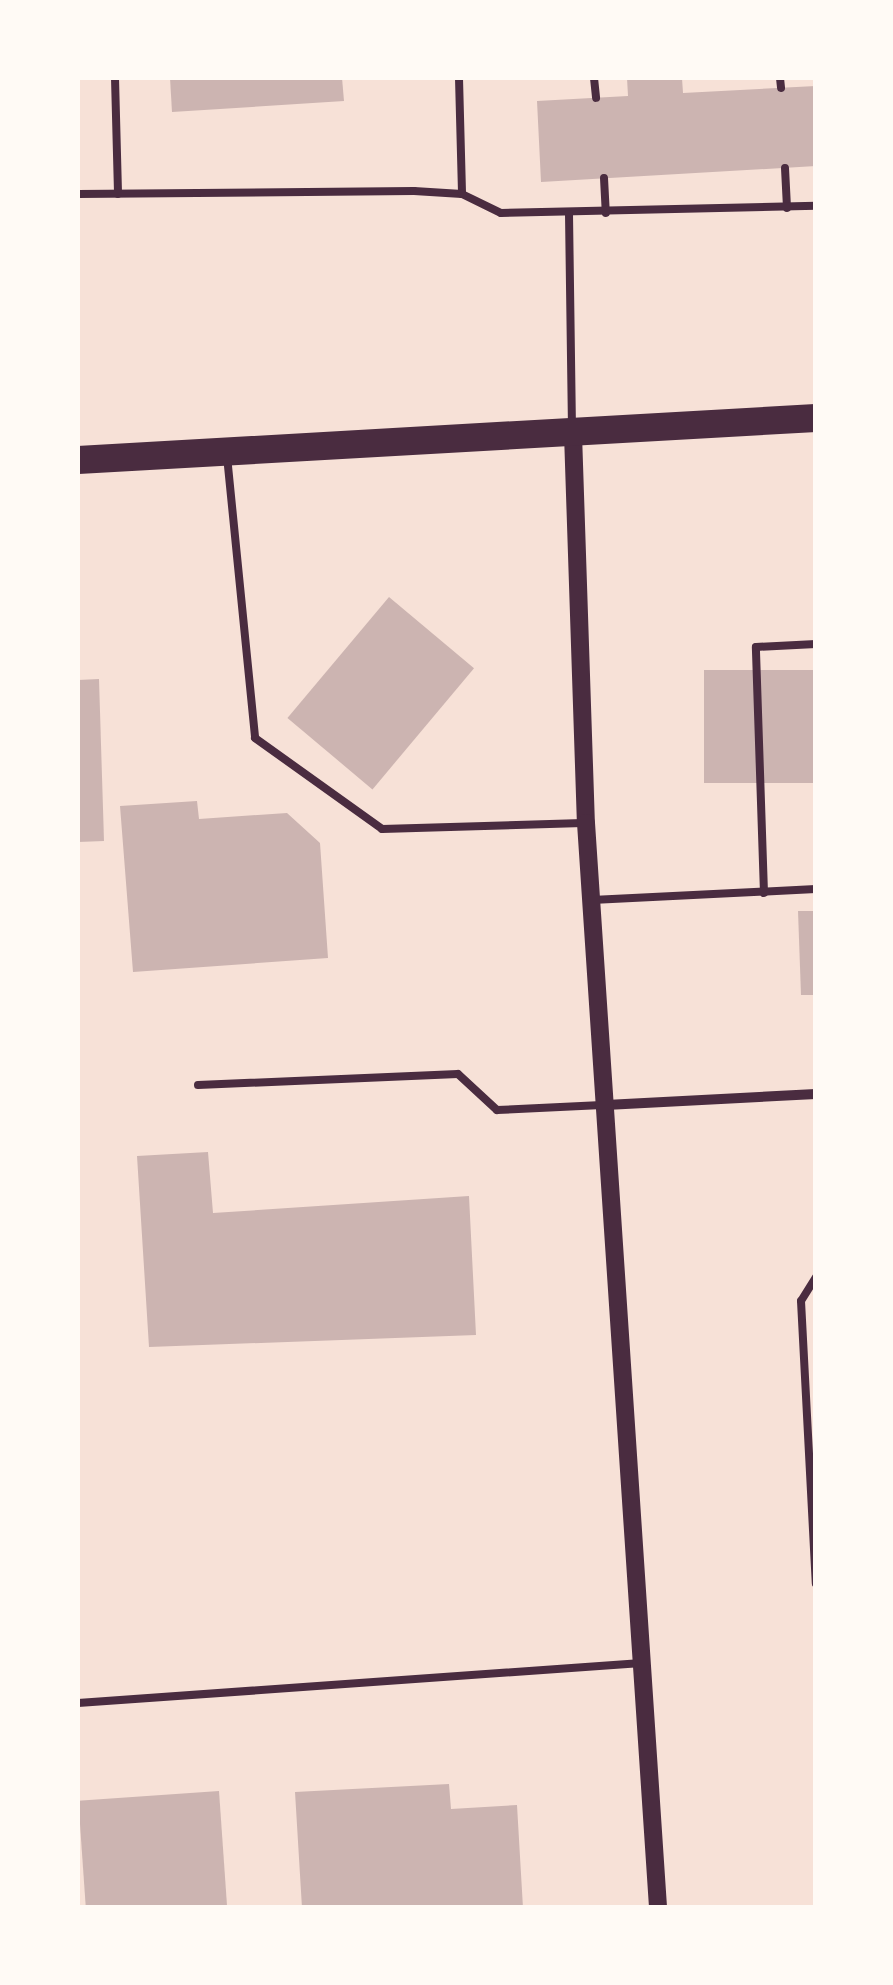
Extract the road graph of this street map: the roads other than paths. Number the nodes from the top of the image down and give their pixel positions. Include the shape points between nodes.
1 (115, 78) edge
2 (459, 78) edge
3 (594, 78) edge
4 (780, 78) edge
5 (781, 88) dead end
6 (596, 98) dead end
7 (786, 168) dead end
8 (604, 178) dead end
9 (78, 194) edge
10 (118, 194) junction
11 (462, 194) junction
12 (816, 206) edge
13 (787, 208) junction
14 (606, 213) junction
15 (569, 214) junction
16 (816, 418) edge
17 (572, 434) junction
18 (226, 451) junction
19 (78, 460) edge
20 (816, 644) edge
21 (586, 823) junction
22 (816, 889) edge
23 (764, 893) junction
24 (592, 900) junction
25 (198, 1085) dead end
26 (816, 1094) edge
27 (606, 1105) junction
28 (816, 1277) edge
29 (816, 1584) edge
30 (642, 1662) junction
31 (78, 1703) edge
32 (658, 1908) edge

1 - 10 lane
2 - 11 lane
3 - 6 lane
4 - 5 lane
7 - 13 lane
8 - 14 lane
9 - 10 lane
10 - 11 lane
11 - 15 lane via 501,213
12 - 13 lane
13 - 14 lane
14 - 15 lane
15 - 17 lane
16 - 17 highway
17 - 18 highway
17 - 21 street
18 - 19 highway
18 - 21 lane via 256,738 382,829
20 - 23 lane via 756,648
21 - 24 street
22 - 23 lane
23 - 24 lane
24 - 27 street
25 - 27 lane via 458,1074 497,1110
26 - 27 street
27 - 30 street
28 - 29 lane via 801,1301
30 - 31 lane
30 - 32 street

